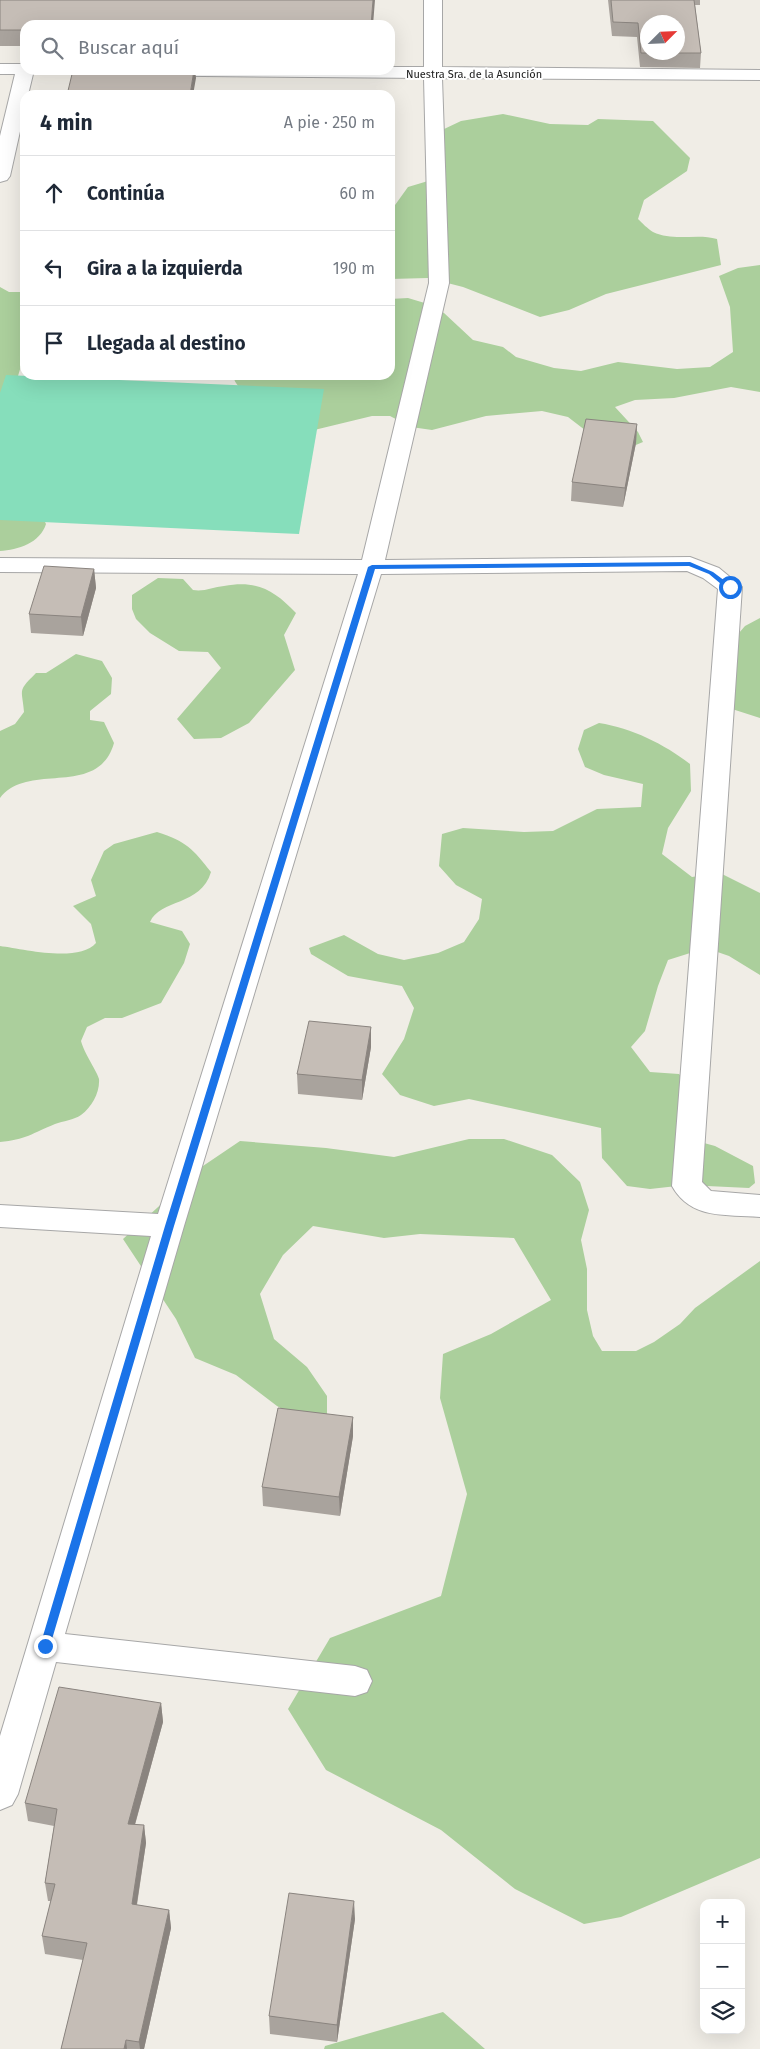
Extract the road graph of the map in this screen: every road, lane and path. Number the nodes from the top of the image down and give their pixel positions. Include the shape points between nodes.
1 (433, 0) edge
2 (0, 69) edge
3 (20, 70) edge
4 (395, 74) edge
5 (433, 74) junction
6 (24, 75) edge
7 (760, 75) edge
8 (20, 90) edge
9 (20, 91) edge
10 (0, 176) edge
11 (0, 564) edge
12 (372, 567) junction
13 (760, 1206) edge
14 (0, 1216) edge
15 (170, 1226) junction
16 (45, 1646) junction
17 (355, 1681) dead end
18 (0, 1794) edge

1 - 5 street
2 - 3 street
4 - 5 street, Nuestra Sra. de la Asunción
5 - 7 street, Nuestra Sra. de la Asunción
5 - 12 street via 439,283
6 - 8 street
9 - 10 street
11 - 12 street
12 - 13 street via 690,564 711,573 730,587 687,1186 703,1201
12 - 15 street
14 - 15 street
15 - 16 street
16 - 17 street
16 - 18 street

